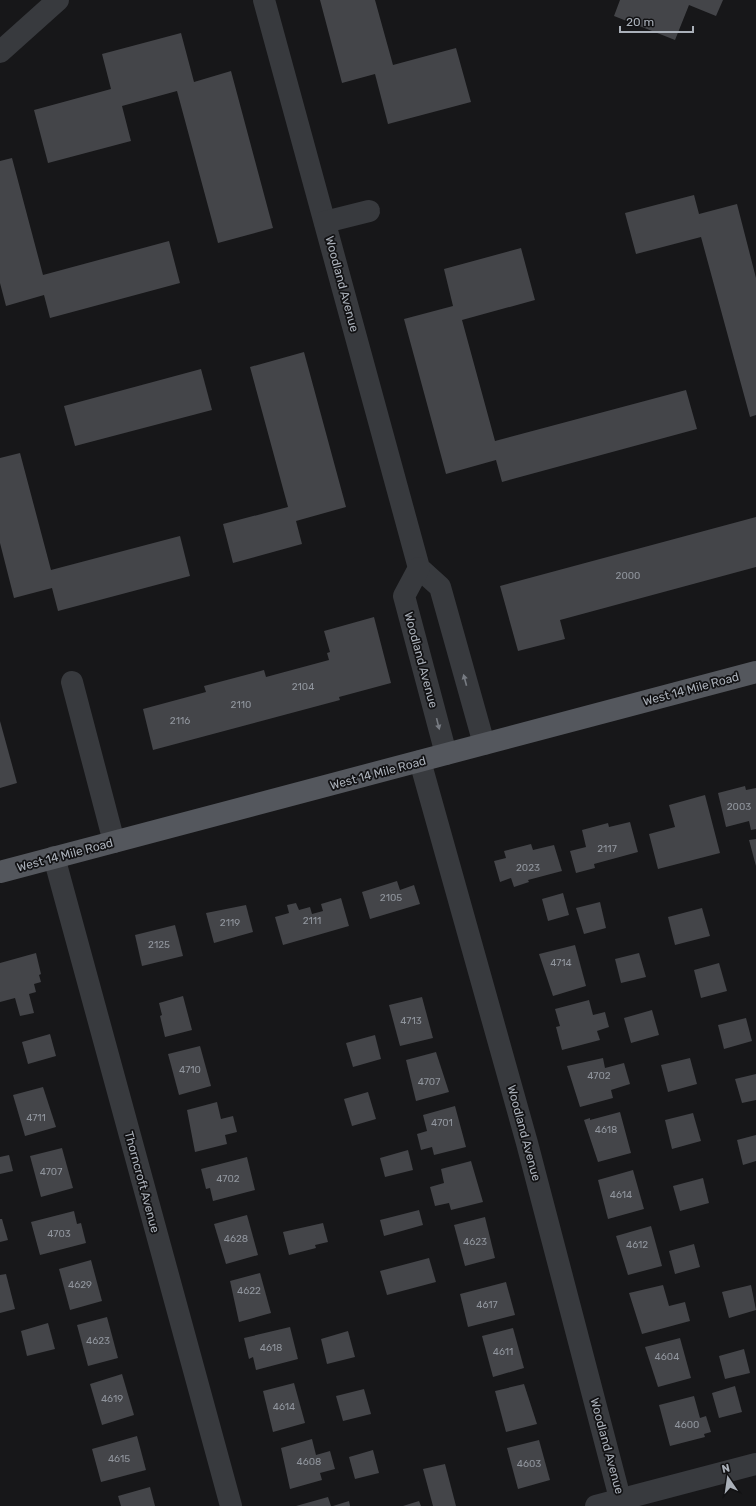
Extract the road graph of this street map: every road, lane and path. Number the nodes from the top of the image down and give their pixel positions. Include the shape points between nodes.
1 (58, 0) edge
2 (264, 0) edge
3 (0, 52) edge
4 (369, 211) dead end
5 (325, 222) junction
6 (419, 568) junction
7 (756, 672) edge
8 (72, 682) dead end
9 (484, 744) junction
10 (446, 754) junction
11 (420, 761) junction
12 (114, 842) junction
13 (54, 857) junction
14 (0, 872) edge
15 (756, 1464) edge
16 (622, 1503) edge
17 (231, 1506) edge
18 (596, 1506) edge

1 - 3 street
2 - 5 street, Woodland Avenue
4 - 5 street
5 - 6 street, Woodland Avenue
9 -> 6 street via 440,587
6 -> 10 street, Woodland Avenue via 404,596
7 - 9 main road, West 14 Mile Road
8 - 12 street
9 - 10 main road, West 14 Mile Road
10 - 11 main road, West 14 Mile Road
11 - 12 main road, West 14 Mile Road
11 - 16 street, Woodland Avenue via 527,1143
12 - 13 main road, West 14 Mile Road
13 - 14 main road, West 14 Mile Road
13 - 17 street, Thorncroft Avenue
15 - 16 street
16 - 18 street

